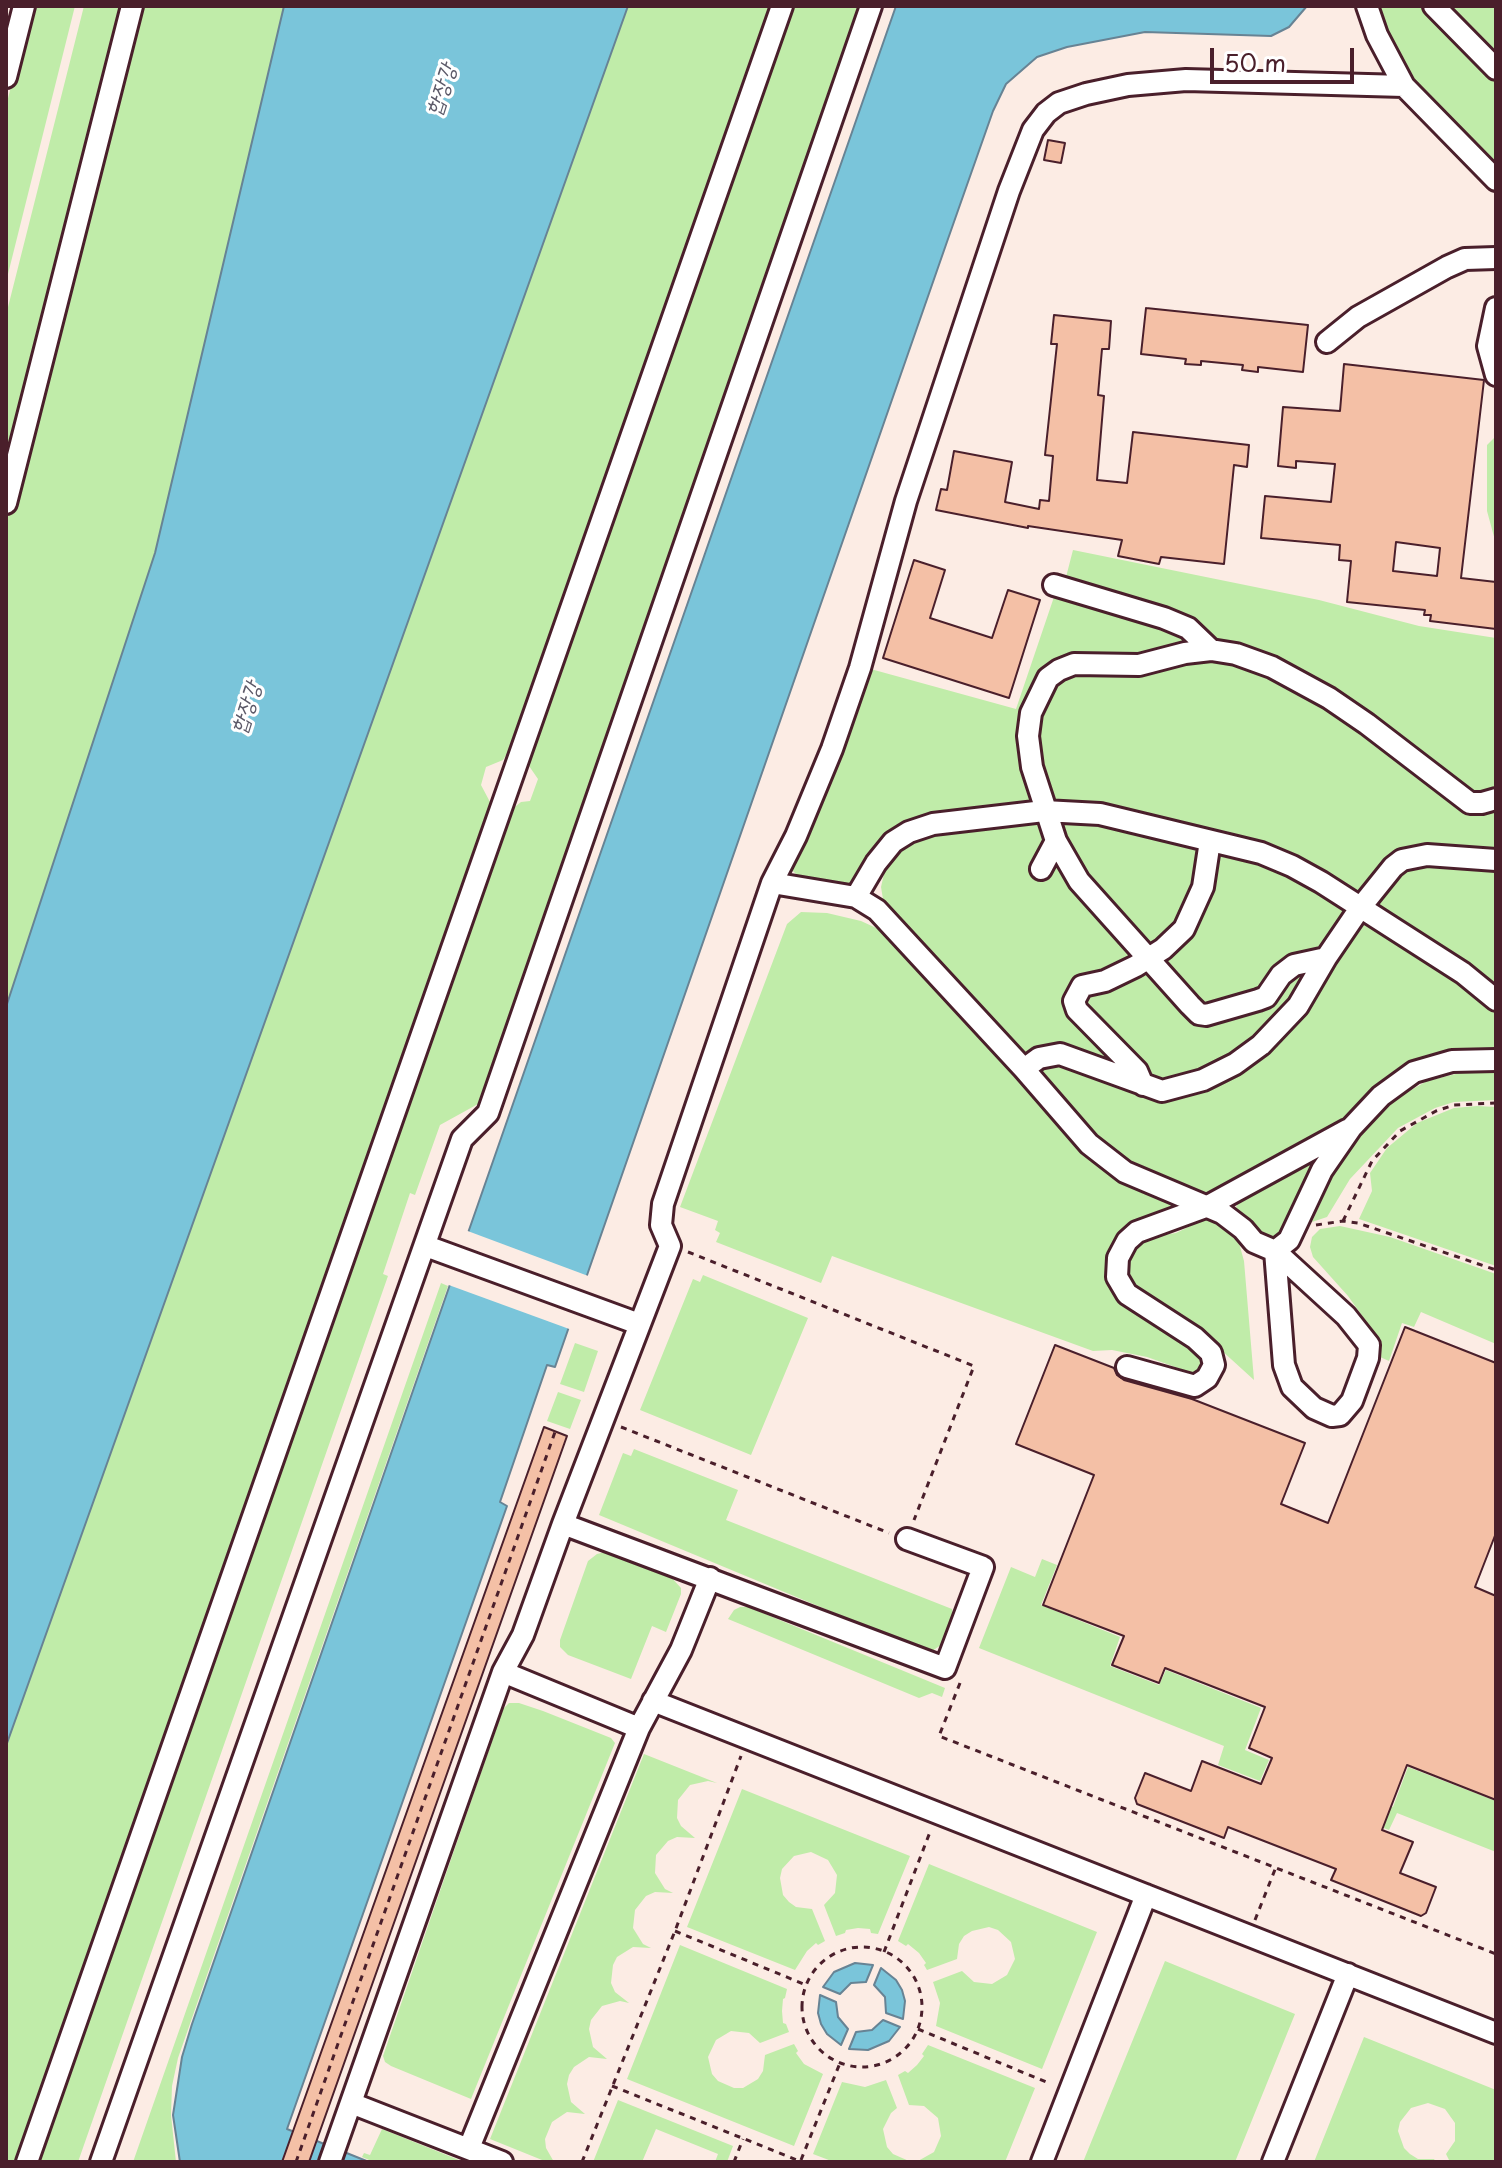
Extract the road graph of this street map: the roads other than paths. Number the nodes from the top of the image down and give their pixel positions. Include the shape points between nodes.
1 (24, 6) edge
2 (132, 6) edge
3 (782, 6) edge
4 (871, 6) edge
5 (1367, 6) edge
6 (1434, 6) edge
7 (10, 44) edge
8 (1493, 64) edge
9 (6, 77) edge
10 (1404, 86) junction
11 (1496, 180) edge
12 (1496, 258) edge
13 (1496, 308) edge
14 (1327, 342) dead end
15 (1496, 375) edge
16 (6, 503) edge
17 (1054, 585) dead end
18 (1211, 650) junction
19 (1496, 799) edge
20 (1044, 811) junction
21 (1056, 841) junction
22 (1210, 841) junction
23 (1496, 860) edge
24 (1041, 869) dead end
25 (772, 883) junction
26 (856, 897) junction
27 (1360, 908) junction
28 (1326, 958) junction
29 (1147, 959) junction
30 (1496, 1000) edge
31 (1496, 1060) edge
32 (1024, 1069) junction
33 (1143, 1085) junction
34 (1351, 1128) junction
35 (1208, 1206) junction
36 (426, 1246) junction
37 (1275, 1251) junction
38 (639, 1324) junction
39 (1127, 1367) dead end
40 (563, 1524) junction
41 (907, 1539) road end
42 (710, 1578) junction
43 (503, 1672) junction
44 (653, 1701) junction
45 (639, 1728) junction
46 (1146, 1895) junction
47 (1348, 1974) junction
48 (1496, 2033) edge
49 (351, 2103) junction
50 (469, 2148) junction
51 (27, 2162) edge
52 (101, 2162) edge
53 (330, 2162) edge
54 (502, 2162) edge
55 (1042, 2162) edge
56 (1273, 2162) edge

1 - 7 street
2 - 16 street
3 - 51 street
4 - 36 street via 488,1113 462,1139
5 - 10 street
6 - 8 street
7 - 9 street
10 - 11 street
10 - 25 street via 1186,80 1086,94 1046,113 1033,130 1009,191 906,501 832,749
12 - 14 street via 1465,259 1447,267 1358,317
13 - 15 street via 1488,346
17 - 18 street via 1164,618 1188,628
18 - 19 street via 1272,667 1329,698 1470,803
18 - 20 street via 1139,665 1074,664 1048,678 1031,713 1028,736
20 - 21 street
20 - 22 street via 1100,814
20 - 26 street via 933,824 909,832 884,853
21 - 24 street
21 - 29 street via 1079,881
22 - 27 street via 1292,866
22 - 29 street via 1203,887 1184,929
23 - 27 street via 1427,855 1402,860
25 - 26 street
25 - 38 street via 663,1204 661,1225 670,1246
26 - 32 street via 887,920
27 - 28 street
27 - 30 street
28 - 29 street via 1294,965 1266,997 1206,1015 1199,1014
28 - 33 street via 1298,1006 1235,1064 1177,1089
29 - 33 street via 1105,981 1082,986 1074,1001 1137,1071
31 - 34 street via 1452,1061 1414,1072
32 - 33 street via 1039,1058 1060,1054
32 - 35 street via 1089,1144 1125,1172
34 - 35 street
34 - 37 street via 1322,1170 1289,1240
35 - 37 street via 1254,1242
35 - 39 street via 1137,1232 1118,1258 1117,1277 1127,1294 1195,1338 1211,1353 1214,1365 1195,1386
36 - 38 street
36 - 52 street
37 - 37 street via 1284,1365 1292,1387 1314,1408 1340,1415 1352,1401 1369,1345 1346,1316
38 - 40 street
40 - 42 street
40 - 43 street via 523,1635
41 - 42 street via 983,1567 945,1668
42 - 44 street
43 - 45 street
43 - 49 street
44 - 45 street
44 - 46 street
45 - 50 street
46 - 47 street
46 - 55 street
47 - 48 street
47 - 56 street
49 - 50 street
49 - 53 street
50 - 54 street

